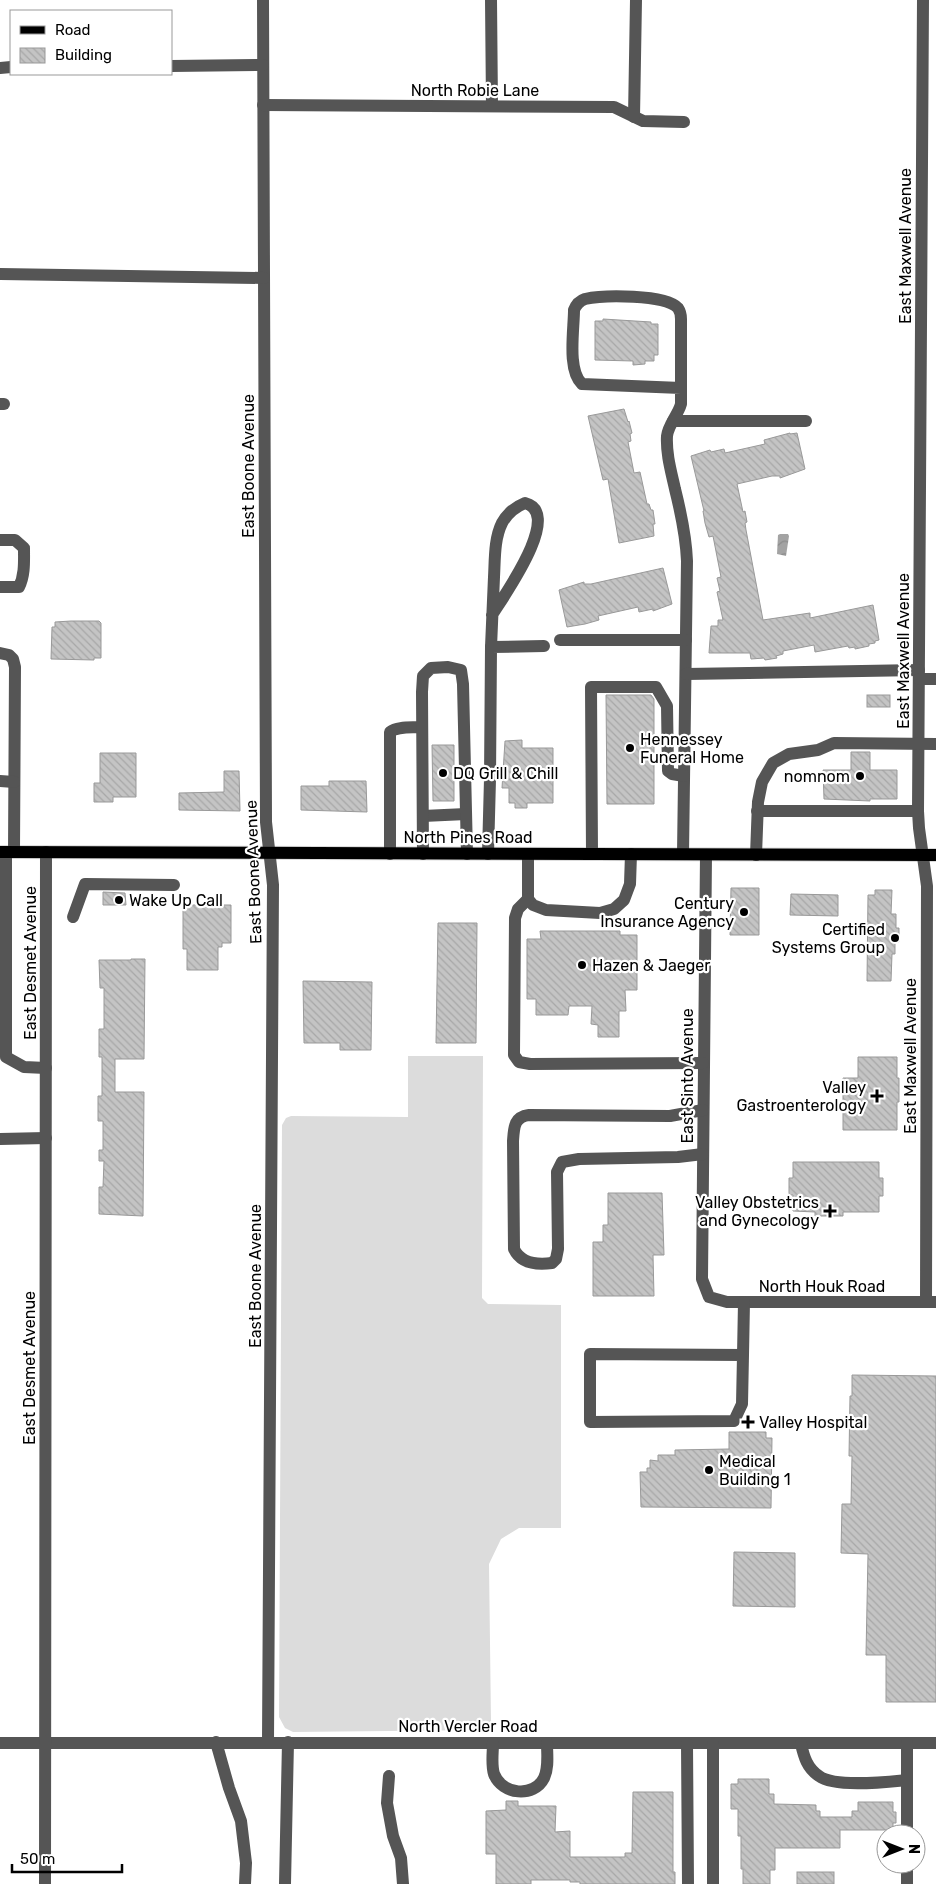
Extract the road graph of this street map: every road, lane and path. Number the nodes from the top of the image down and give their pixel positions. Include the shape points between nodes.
1 (263, 0) edge
2 (491, 0) edge
3 (636, 0) edge
4 (923, 0) edge
5 (263, 65) junction
6 (172, 66) edge
7 (263, 105) junction
8 (492, 106) junction
9 (634, 117) junction
10 (684, 122) dead end
11 (0, 274) edge
12 (264, 278) junction
13 (681, 388) junction
14 (673, 421) junction
15 (806, 421) dead end
16 (0, 540) edge
17 (0, 587) edge
18 (492, 615) junction
19 (560, 640) dead end
20 (686, 640) junction
21 (544, 646) dead end
22 (491, 647) junction
23 (0, 653) edge
24 (686, 674) junction
25 (919, 674) junction
26 (936, 679) edge
27 (667, 706) junction
28 (685, 706) junction
29 (422, 727) junction
30 (919, 743) junction
31 (936, 744) edge
32 (684, 776) junction
33 (0, 781) edge
34 (14, 782) junction
35 (757, 811) junction
36 (918, 811) junction
37 (466, 814) junction
38 (423, 816) junction
39 (7, 852) edge
40 (46, 852) junction
41 (592, 853) junction
42 (270, 854) junction
43 (390, 854) junction
44 (423, 854) junction
45 (467, 854) junction
46 (488, 854) junction
47 (528, 854) junction
48 (631, 854) junction
49 (684, 854) junction
50 (706, 855) junction
51 (756, 855) junction
52 (929, 855) edge
53 (174, 885) dead end
54 (528, 899) junction
55 (73, 917) dead end
56 (704, 1063) junction
57 (46, 1068) junction
58 (703, 1110) junction
59 (46, 1138) junction
60 (0, 1139) edge
61 (703, 1154) junction
62 (709, 1297) joint
63 (744, 1302) junction
64 (931, 1302) edge
65 (744, 1355) junction
66 (216, 1742) junction
67 (268, 1742) junction
68 (288, 1742) junction
69 (0, 1743) edge
70 (45, 1743) junction
71 (493, 1743) junction
72 (547, 1743) junction
73 (907, 1743) junction
74 (936, 1743) edge
75 (687, 1744) junction
76 (713, 1744) junction
77 (801, 1744) junction
78 (389, 1776) dead end
79 (906, 1780) junction
80 (907, 1824) edge
81 (45, 1884) edge
82 (245, 1884) edge
83 (285, 1884) edge
84 (403, 1884) edge
85 (688, 1884) edge
86 (713, 1884) edge

1 - 5 street, East Boone Avenue
2 - 8 street
3 - 9 street
4 - 25 street, East Maxwell Avenue
5 - 6 street
5 - 7 street, East Boone Avenue
7 - 8 street, North Robie Lane
7 - 12 street, East Boone Avenue
8 - 9 street, North Robie Lane via 614,107
9 - 10 street, North Robie Lane via 644,121
11 - 12 street
12 - 42 street, East Boone Avenue via 266,812
13 - 13 street via 582,384 573,370 574,310 577,305 585,299 634,297 655,298 678,308 681,319
13 - 14 street via 681,404
14 - 15 street
14 - 20 street via 667,433 667,454 686,542
16 - 17 street via 16,540 24,548 24,566 19,586
18 - 18 street via 498,535 510,512 525,503 536,509 538,516 534,541
18 - 22 street
19 - 20 street
20 - 24 street
21 - 22 street
22 - 46 street
23 - 34 street via 9,655 15,667
24 - 25 street
24 - 28 street
25 - 26 street
25 - 30 street, East Maxwell Avenue
27 - 28 street
27 - 32 street via 668,771
27 - 41 street via 656,687 591,687
28 - 32 street
29 - 37 street via 423,676 431,668 461,670
29 - 38 street
29 - 43 street via 392,729 390,732
30 - 31 street
30 - 35 street via 834,743 818,750 789,754 773,763 762,782
30 - 36 street, East Maxwell Avenue
32 - 49 street
33 - 34 street
34 - 39 street
35 - 36 street
35 - 51 street
36 - 52 street, East Maxwell Avenue via 919,828
37 - 38 street
37 - 45 street
38 - 44 street
39 - 40 main road, North Pines Road
39 - 57 street via 6,1057 24,1067
40 - 42 main road, North Pines Road
40 - 57 street, East Desmet Avenue
41 - 47 main road, North Pines Road
41 - 48 main road, North Pines Road
42 - 43 main road, North Pines Road
42 - 67 street, East Boone Avenue via 273,904
43 - 44 main road, North Pines Road
44 - 45 main road, North Pines Road
45 - 46 main road, North Pines Road
46 - 47 main road, North Pines Road
47 - 54 street
48 - 49 main road, North Pines Road
48 - 54 street via 630,884 624,900 614,909 600,913 546,910
49 - 50 main road, North Pines Road
50 - 51 main road, North Pines Road
50 - 56 street, East Sinto Avenue
51 - 52 main road, North Pines Road
52 - 64 street, East Maxwell Avenue
53 - 55 street via 85,884
54 - 56 street via 518,909 515,918 514,1055 519,1062
56 - 58 street, East Sinto Avenue
57 - 59 street, East Desmet Avenue
58 - 61 street, East Sinto Avenue
58 - 61 street via 670,1116 529,1115 518,1119 513,1141 514,1249 517,1255 536,1263 552,1263 556,1259 558,1172 562,1162
59 - 60 street
59 - 70 street, East Desmet Avenue
61 - 62 street, East Sinto Avenue via 702,1279
62 - 63 street, North Houk Road
63 - 64 street, North Houk Road
63 - 65 street
65 - 65 street via 590,1354 590,1422 734,1421 742,1404
66 - 67 street, North Vercler Road
66 - 70 street, North Vercler Road
66 - 82 street via 241,1821
67 - 68 street, North Vercler Road
68 - 71 street, North Vercler Road
68 - 83 street
69 - 70 street, North Vercler Road
70 - 81 street, East Desmet Avenue
71 - 72 street, North Vercler Road
71 - 72 street via 493,1767 499,1782 508,1789 526,1792 534,1789 544,1778
72 - 75 street, North Vercler Road
73 - 74 street, North Vercler Road
73 - 77 street, North Vercler Road
73 - 79 street
75 - 76 street, North Vercler Road
75 - 85 street
76 - 77 street, North Vercler Road
76 - 86 street
77 - 79 street via 805,1760 812,1770 828,1781
78 - 84 street via 387,1803 401,1858
79 - 80 street

